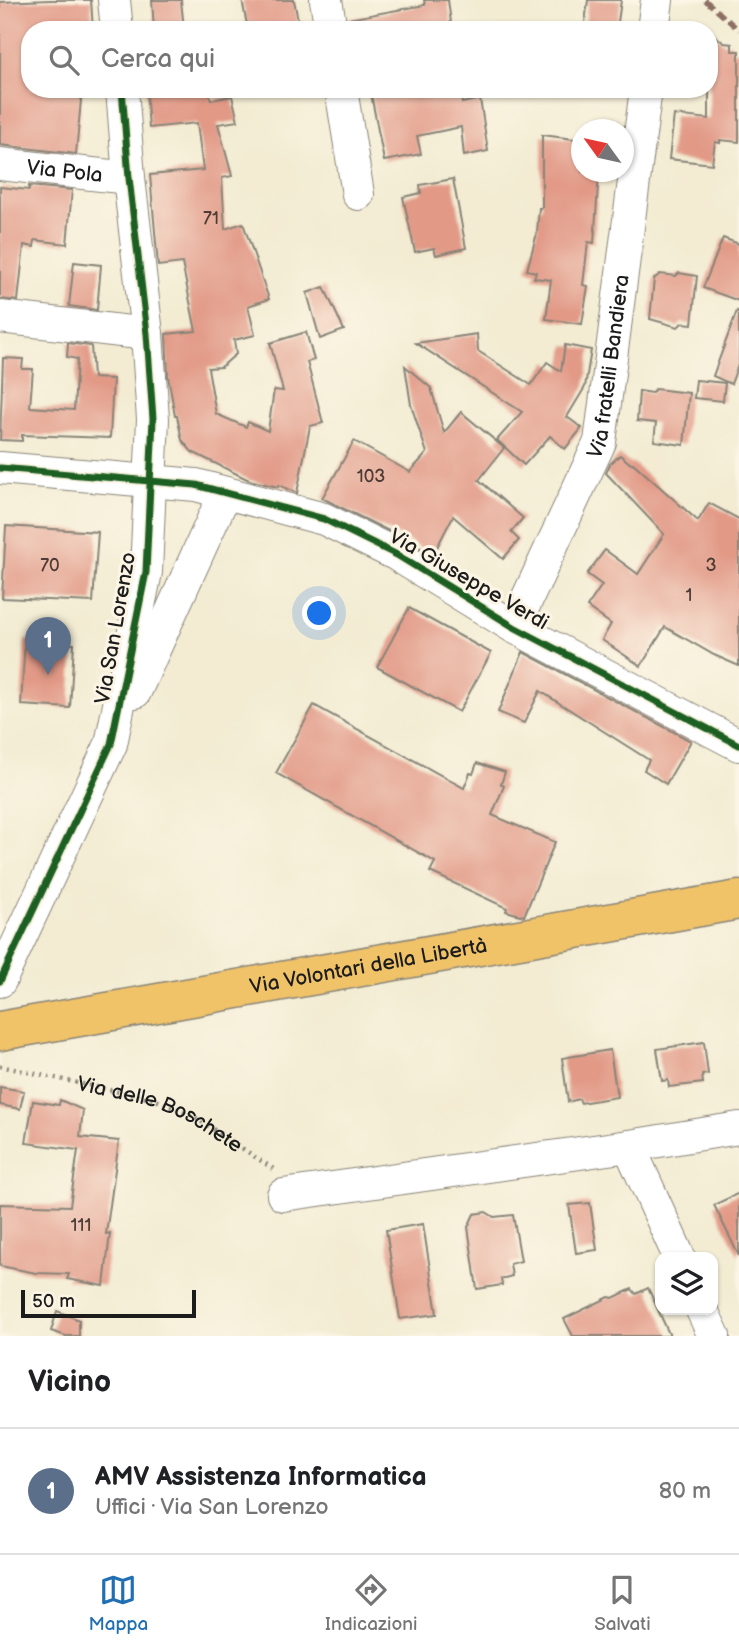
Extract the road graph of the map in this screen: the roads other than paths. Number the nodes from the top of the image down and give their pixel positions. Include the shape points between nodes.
1 (114, 0) edge
2 (326, 0) edge
3 (657, 0) edge
4 (116, 21) edge
5 (330, 21) edge
6 (654, 21) edge
7 (122, 98) edge
8 (342, 98) edge
9 (645, 98) edge
10 (0, 164) edge
11 (129, 178) junction
12 (358, 194) dead end
13 (0, 317) edge
14 (147, 334) junction
15 (0, 468) edge
16 (150, 480) junction
17 (225, 493) junction
18 (144, 583) junction
19 (176, 601) junction
20 (514, 627) junction
21 (111, 744) junction
22 (739, 745) edge
23 (727, 902) edge
24 (0, 981) edge
25 (0, 1031) edge
26 (739, 1128) edge
27 (629, 1146) junction
28 (295, 1194) road end
29 (677, 1252) edge
30 (704, 1315) edge
31 (714, 1336) edge

1 - 4 street
2 - 5 street
3 - 6 street
7 - 11 street, Via San Lorenzo
8 - 12 street
9 - 20 street, Via fratelli Bandiera via 600,442
10 - 11 street, Via Pola
11 - 14 street, Via San Lorenzo
13 - 14 street
14 - 16 street, Via San Lorenzo via 153,418
15 - 16 street, Via Giuseppe Verdi
16 - 17 street, Via Giuseppe Verdi
16 - 18 street, Via San Lorenzo
17 - 19 street, Via San Lorenzo
17 - 20 street, Via Giuseppe Verdi via 324,519 397,555
18 - 19 street, Via San Lorenzo
18 - 21 street, Via San Lorenzo
19 - 21 street, Via San Lorenzo
20 - 22 street, Via Giuseppe Verdi
21 - 24 street, Via San Lorenzo
23 - 25 main road, Via Volontari della Libertà
26 - 27 street
27 - 28 street
27 - 29 street
30 - 31 street

